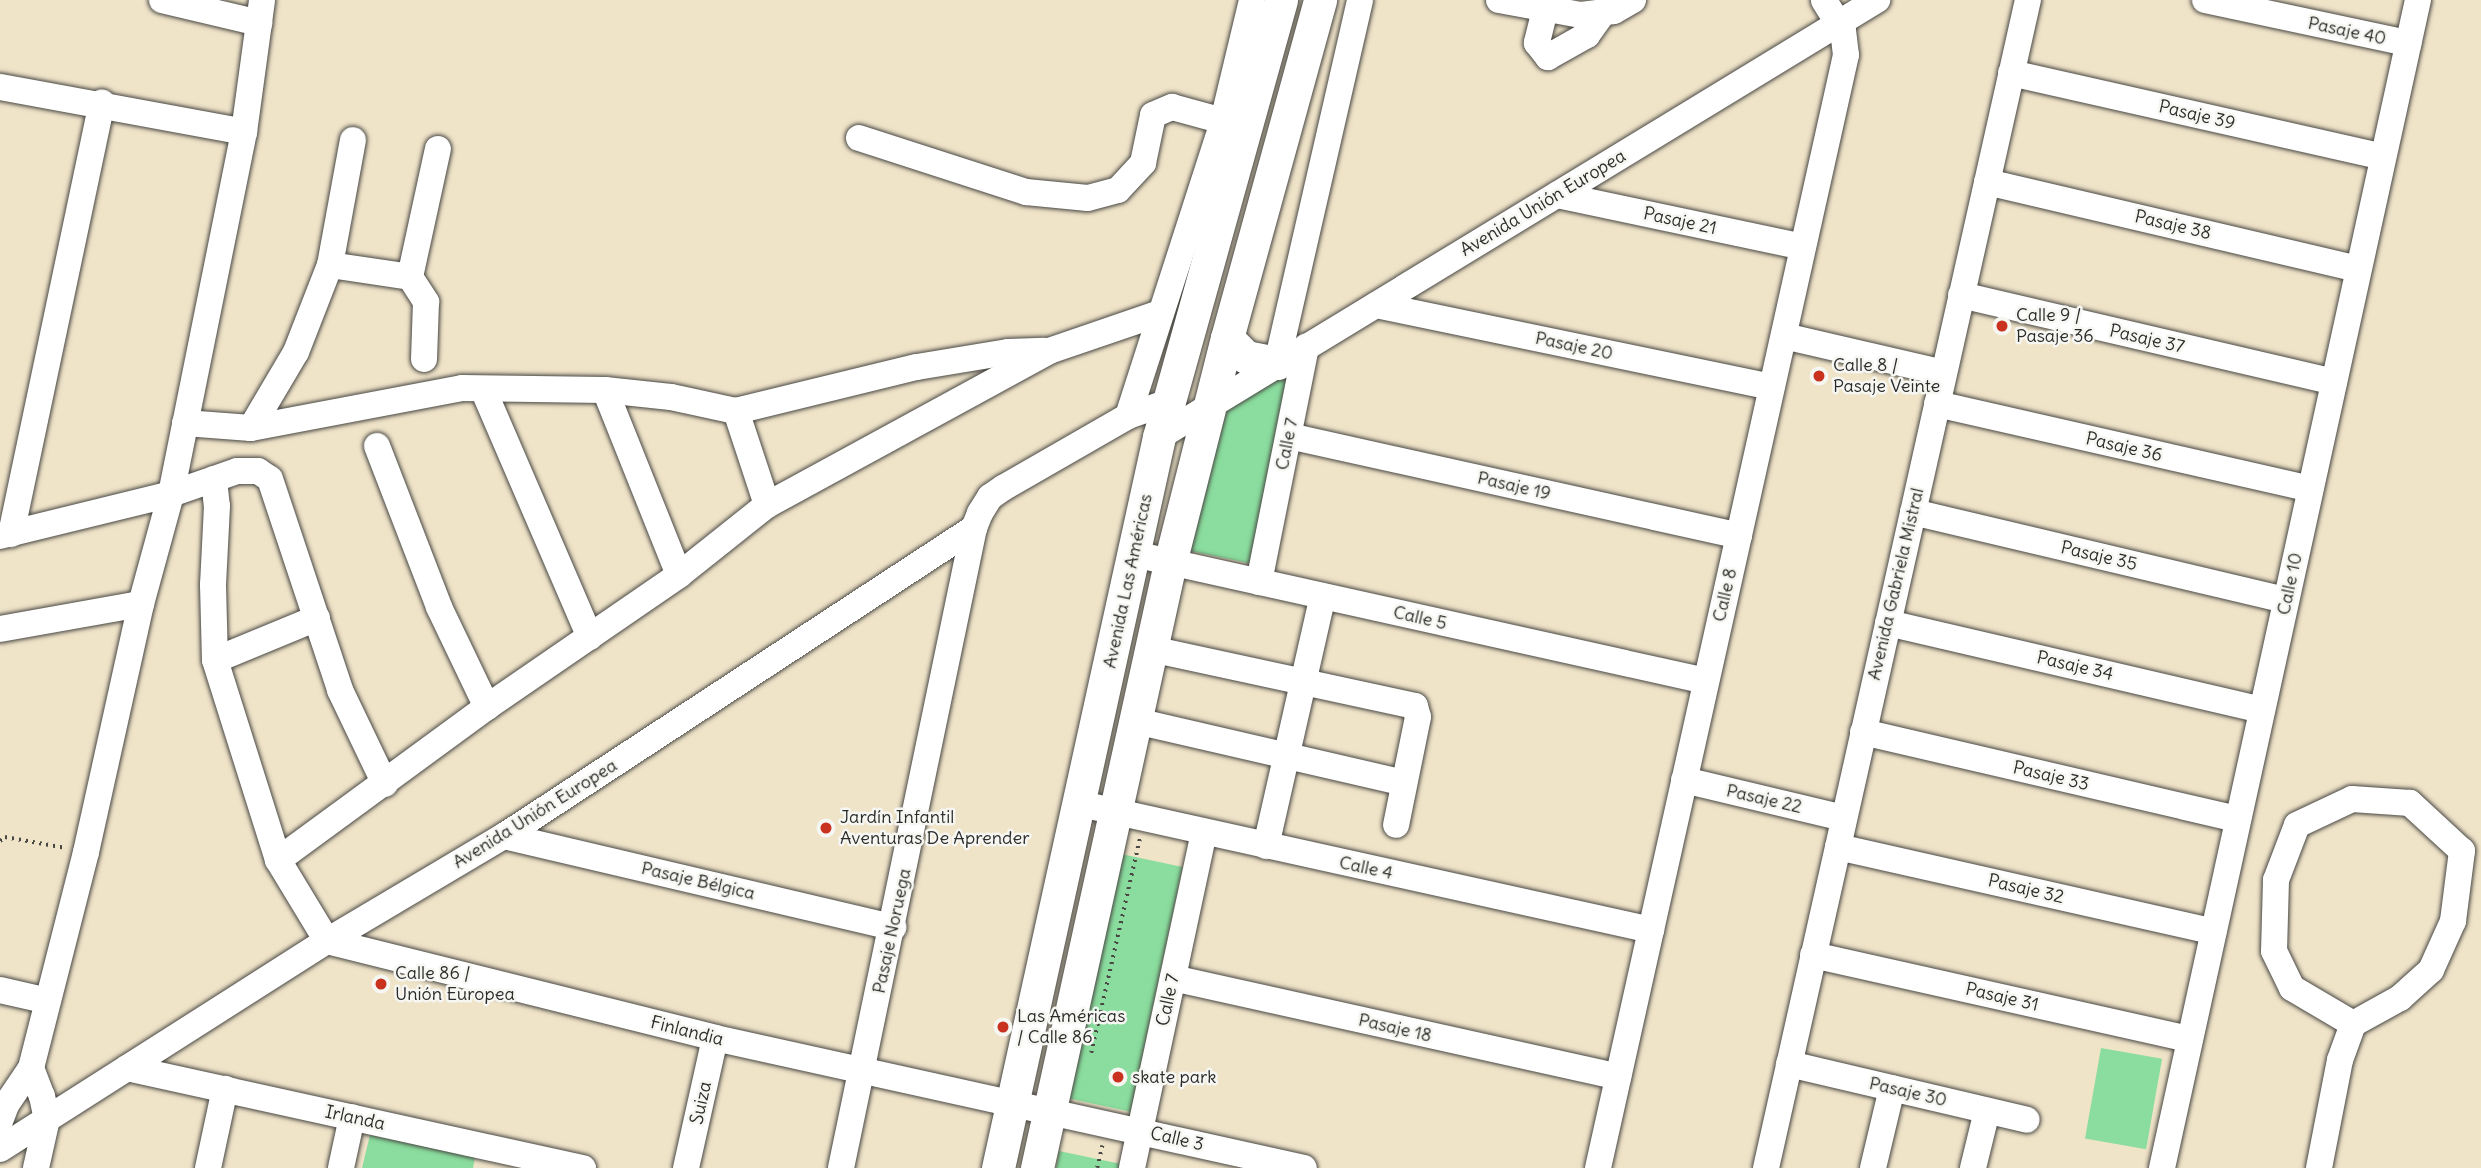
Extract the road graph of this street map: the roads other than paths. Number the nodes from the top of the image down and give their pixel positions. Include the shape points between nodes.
1 (162, 0) edge
2 (1252, 0) edge
3 (1282, 0) edge
4 (1320, 0) edge
5 (1360, 0) edge
6 (1499, 0) edge
7 (1633, 0) edge
8 (1824, 0) edge
9 (1877, 0) edge
10 (2028, 0) edge
11 (2205, 0) edge
12 (2418, 0) edge
13 (1545, 10) junction
14 (261, 11) edge
15 (1602, 14) junction
16 (1838, 23) junction
17 (2408, 43) junction
18 (2011, 74) junction
19 (0, 87) edge
20 (102, 103) junction
21 (1223, 121) junction
22 (244, 132) junction
23 (859, 138) dead end
24 (354, 140) dead end
25 (438, 149) dead end
26 (2383, 157) junction
27 (1987, 182) junction
28 (1557, 195) junction
29 (1803, 247) junction
30 (330, 265) junction
31 (2358, 269) junction
32 (410, 277) junction
33 (1961, 295) junction
34 (1376, 305) junction
35 (1160, 313) junction
36 (1784, 336) junction
37 (1227, 338) junction
38 (1306, 347) junction
39 (1049, 351) junction
40 (424, 359) dead end
41 (1277, 363) junction
42 (1178, 366) junction
43 (1944, 373) junction
44 (2334, 382) junction
45 (1772, 387) junction
46 (483, 389) junction
47 (606, 390) junction
48 (1169, 402) junction
49 (1937, 404) junction
50 (1210, 407) junction
51 (736, 411) junction
52 (1128, 416) junction
53 (186, 423) junction
54 (251, 428) junction
55 (1289, 436) junction
56 (1159, 437) junction
57 (377, 446) dead end
58 (214, 479) junction
59 (2310, 489) junction
60 (171, 494) junction
61 (767, 505) junction
62 (1913, 512) junction
63 (974, 528) junction
64 (5, 535) edge
65 (1739, 536) junction
66 (1133, 554) junction
67 (1170, 563) junction
68 (679, 575) junction
69 (1259, 582) junction
70 (1323, 596) junction
71 (2286, 600) junction
72 (141, 604) junction
73 (317, 618) junction
74 (1888, 623) junction
75 (2, 635) edge
76 (590, 637) junction
77 (1151, 649) junction
78 (215, 660) junction
79 (1706, 681) junction
80 (1304, 683) junction
81 (487, 707) junction
82 (2262, 710) junction
83 (1136, 721) junction
84 (1863, 732) junction
85 (1288, 756) junction
86 (1684, 780) junction
87 (1404, 783) junction
88 (385, 784) junction
89 (1081, 804) junction
90 (1130, 816) junction
91 (1844, 818) junction
92 (2238, 820) junction
93 (1396, 825) dead end
94 (1205, 832) junction
95 (504, 836) junction
96 (1266, 846) junction
97 (1838, 847) junction
98 (278, 860) junction
99 (893, 927) junction
100 (1651, 930) junction
101 (2214, 932) junction
102 (327, 941) junction
103 (1813, 955) junction
104 (1173, 978) junction
105 (0, 990) edge
106 (48, 1001) junction
107 (2353, 1024) junction
108 (715, 1038) junction
109 (2190, 1039) junction
110 (1789, 1064) junction
111 (31, 1068) junction
112 (127, 1068) junction
113 (862, 1070) junction
114 (1618, 1077) junction
115 (1892, 1088) junction
116 (225, 1089) junction
117 (1012, 1103) junction
118 (45, 1107) junction
119 (1050, 1111) junction
120 (1987, 1111) junction
121 (2, 1112) edge
122 (352, 1117) junction
123 (2027, 1120) dead end
124 (1140, 1131) junction
125 (0, 1149) edge
126 (36, 1168) edge
127 (208, 1168) edge
128 (341, 1168) edge
129 (583, 1168) edge
130 (686, 1168) edge
131 (841, 1168) edge
132 (998, 1168) edge
133 (1037, 1168) edge
134 (1132, 1168) edge
135 (1304, 1168) edge
136 (1598, 1168) edge
137 (1766, 1168) edge
138 (1872, 1168) edge
139 (1973, 1168) edge
140 (2162, 1168) edge
141 (2319, 1168) edge

1 - 14 street
2 - 21 street
3 - 42 main road, Avenida Las Américas
4 - 37 main road, Avenida Las Américas
5 - 41 street
6 - 13 street
7 - 15 street
8 - 16 street, Calle 8
9 - 16 street, Avenida Unión Europea
10 - 18 street, Avenida Gabriela Mistral
11 - 17 street, Pasaje 40
12 - 17 street, Calle 10
13 - 15 street
13 - 15 street via 1537,43 1548,57 1587,35
14 - 22 street
16 - 28 street, Avenida Unión Europea
16 - 29 street, Calle 8 via 1846,55
17 - 26 street, Calle 10
18 - 26 street, Pasaje 39
18 - 27 street, Avenida Gabriela Mistral
19 - 20 street
20 - 22 street
20 - 64 street
21 - 23 street via 1172,107 1153,115 1143,163 1118,190 1088,198 1026,192
21 - 35 street
22 - 53 street
24 - 30 street
25 - 32 street
26 - 31 street, Calle 10
27 - 31 street, Pasaje 38
27 - 33 street, Avenida Gabriela Mistral
28 - 29 street, Pasaje 21
28 - 34 street, Avenida Unión Europea
29 - 36 street, Calle 8
30 - 32 street
30 - 54 street via 296,352
31 - 44 street, Calle 10
32 - 40 street via 426,302
33 - 43 street, Avenida Gabriela Mistral
33 - 44 street, Pasaje 37
34 - 38 street, Avenida Unión Europea
34 - 45 street, Pasaje 20
35 - 39 street
35 - 52 street
36 - 43 street
36 - 45 street, Calle 8
37 - 41 main road via 1247,357
37 - 50 main road, Avenida Las Américas
38 - 41 street, Avenida Unión Europea
38 - 55 street, Calle 7
39 - 51 street via 1009,352 917,367
39 - 61 street
41 - 50 street, Avenida Unión Europea
42 - 48 main road, Avenida Las Américas
42 - 50 street via 1189,397
43 - 49 street, Avenida Gabriela Mistral
44 - 59 street, Calle 10
45 - 65 street, Calle 8
46 - 47 street
46 - 54 street via 424,393
46 - 76 street
47 - 51 street
47 - 68 street
48 - 52 street
48 - 56 main road, Avenida Las Américas
49 - 59 street, Pasaje 36
49 - 62 street, Avenida Gabriela Mistral
50 - 56 street, Avenida Unión Europea
50 - 67 main road, Avenida Las Américas
51 - 61 street
52 - 63 street via 990,497
53 - 54 street
53 - 60 street
55 - 65 street, Pasaje 19
55 - 69 street, Calle 7
56 - 66 main road, Avenida Las Américas
57 - 81 street via 439,607
58 - 60 street
58 - 73 street via 237,471 258,471 270,480
58 - 78 street
59 - 71 street, Calle 10
60 - 64 street
60 - 72 street
61 - 68 street
62 - 71 street, Pasaje 35
62 - 74 street, Avenida Gabriela Mistral
63 - 95 street, Avenida Unión Europea
63 - 99 street, Pasaje Noruega
65 - 79 street, Calle 8
66 - 67 street, Calle 5
66 - 89 main road, Avenida Las Américas
67 - 69 street, Calle 5
67 - 77 main road, Avenida Las Américas
68 - 76 street
69 - 70 street, Calle 5
70 - 79 street, Calle 5
70 - 80 street
71 - 82 street, Calle 10
72 - 75 street
72 - 106 street
73 - 78 street
73 - 88 street via 340,690
74 - 82 street, Pasaje 34
74 - 84 street, Avenida Gabriela Mistral
76 - 81 street
77 - 80 street
77 - 83 main road, Avenida Las Américas
78 - 98 street
79 - 86 street, Calle 8
80 - 85 street
80 - 87 street via 1415,706 1418,717
81 - 88 street
82 - 92 street, Calle 10
83 - 85 street
83 - 90 main road, Avenida Las Américas
84 - 91 street, Avenida Gabriela Mistral
84 - 92 street, Pasaje 33
85 - 87 street
85 - 96 street
86 - 91 street, Pasaje 22
86 - 100 street, Calle 8
87 - 93 street
88 - 98 street
89 - 90 street, Calle 4
89 - 117 main road, Avenida Las Américas
90 - 94 street, Calle 4
90 - 119 main road, Avenida Las Américas
91 - 97 street, Avenida Gabriela Mistral
92 - 101 street, Calle 10
94 - 96 street, Calle 4
94 - 104 street, Calle 7
95 - 99 street, Pasaje Bélgica
95 - 102 street, Avenida Unión Europea
96 - 100 street, Calle 4
97 - 101 street, Pasaje 32
97 - 103 street, Avenida Gabriela Mistral
98 - 102 street
99 - 113 street, Pasaje Noruega
100 - 114 street, Calle 8
101 - 109 street, Calle 10
102 - 108 street, Finlandia
102 - 112 street, Avenida Unión Europea
103 - 109 street, Pasaje 31
103 - 110 street, Avenida Gabriela Mistral
104 - 114 street, Pasaje 18
104 - 124 street, Calle 7
105 - 106 street
106 - 111 street
107 - 107 street via 2400,998 2431,970 2453,921 2462,851 2410,803 2352,799 2297,825 2276,880 2274,951 2292,988
107 - 141 street via 2340,1060
108 - 113 street, Finlandia
108 - 130 street, Suiza
109 - 140 street, Calle 10
110 - 115 street, Pasaje 30
110 - 137 street, Avenida Gabriela Mistral
111 - 118 street
111 - 121 street
112 - 116 street, Irlanda
112 - 118 street, Avenida Unión Europea via 90,1091
113 - 117 street, Finlandia
113 - 131 street, Pasaje Noruega
114 - 136 street, Calle 8
115 - 120 street, Pasaje 30
115 - 138 street
116 - 122 street, Irlanda
116 - 127 street
117 - 119 street, Finlandia
117 - 132 main road, Avenida Las Américas
118 - 121 street, Avenida Unión Europea
118 - 125 street, Avenida Unión Europea
118 - 126 street
119 - 124 street, Calle 3
119 - 133 main road, Avenida Las Américas
120 - 123 street, Pasaje 30
120 - 139 street
122 - 128 street
122 - 129 street, Irlanda
124 - 134 street, Calle 7
124 - 135 street, Calle 3

